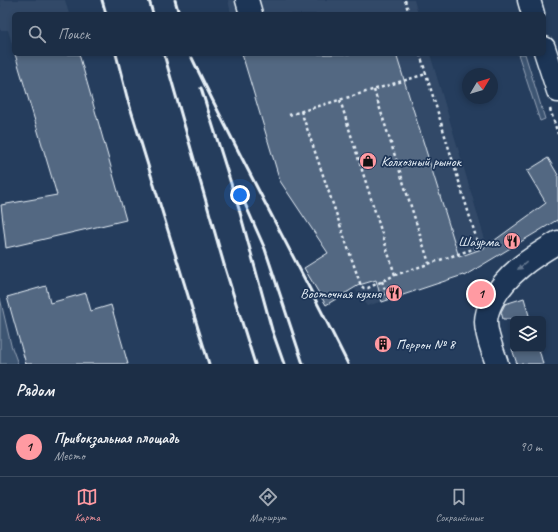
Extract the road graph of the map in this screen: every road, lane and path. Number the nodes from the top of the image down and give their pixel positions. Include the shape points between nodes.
1 (247, 0) edge
2 (405, 0) edge
3 (528, 0) edge
4 (250, 12) edge
5 (408, 12) edge
6 (532, 12) edge
7 (546, 54) edge
8 (421, 56) edge
9 (426, 74) junction
10 (374, 90) junction
11 (558, 90) edge
12 (340, 100) junction
13 (301, 111) junction
14 (289, 115) dead end
15 (556, 243) edge
16 (429, 263) junction
17 (395, 275) junction
18 (382, 281) junction
19 (388, 299) dead end
20 (497, 364) edge

1 - 4 main road
2 - 5 path
3 - 6 main road
7 - 11 main road
8 - 9 path
9 - 10 path
9 - 16 path via 479,247
10 - 12 path
10 - 16 path
12 - 13 path
12 - 17 path
13 - 14 path
13 - 18 path via 360,286 368,288
15 -> 20 main road via 508,278 490,307 486,330
16 - 17 path
17 - 18 path
18 - 19 path

